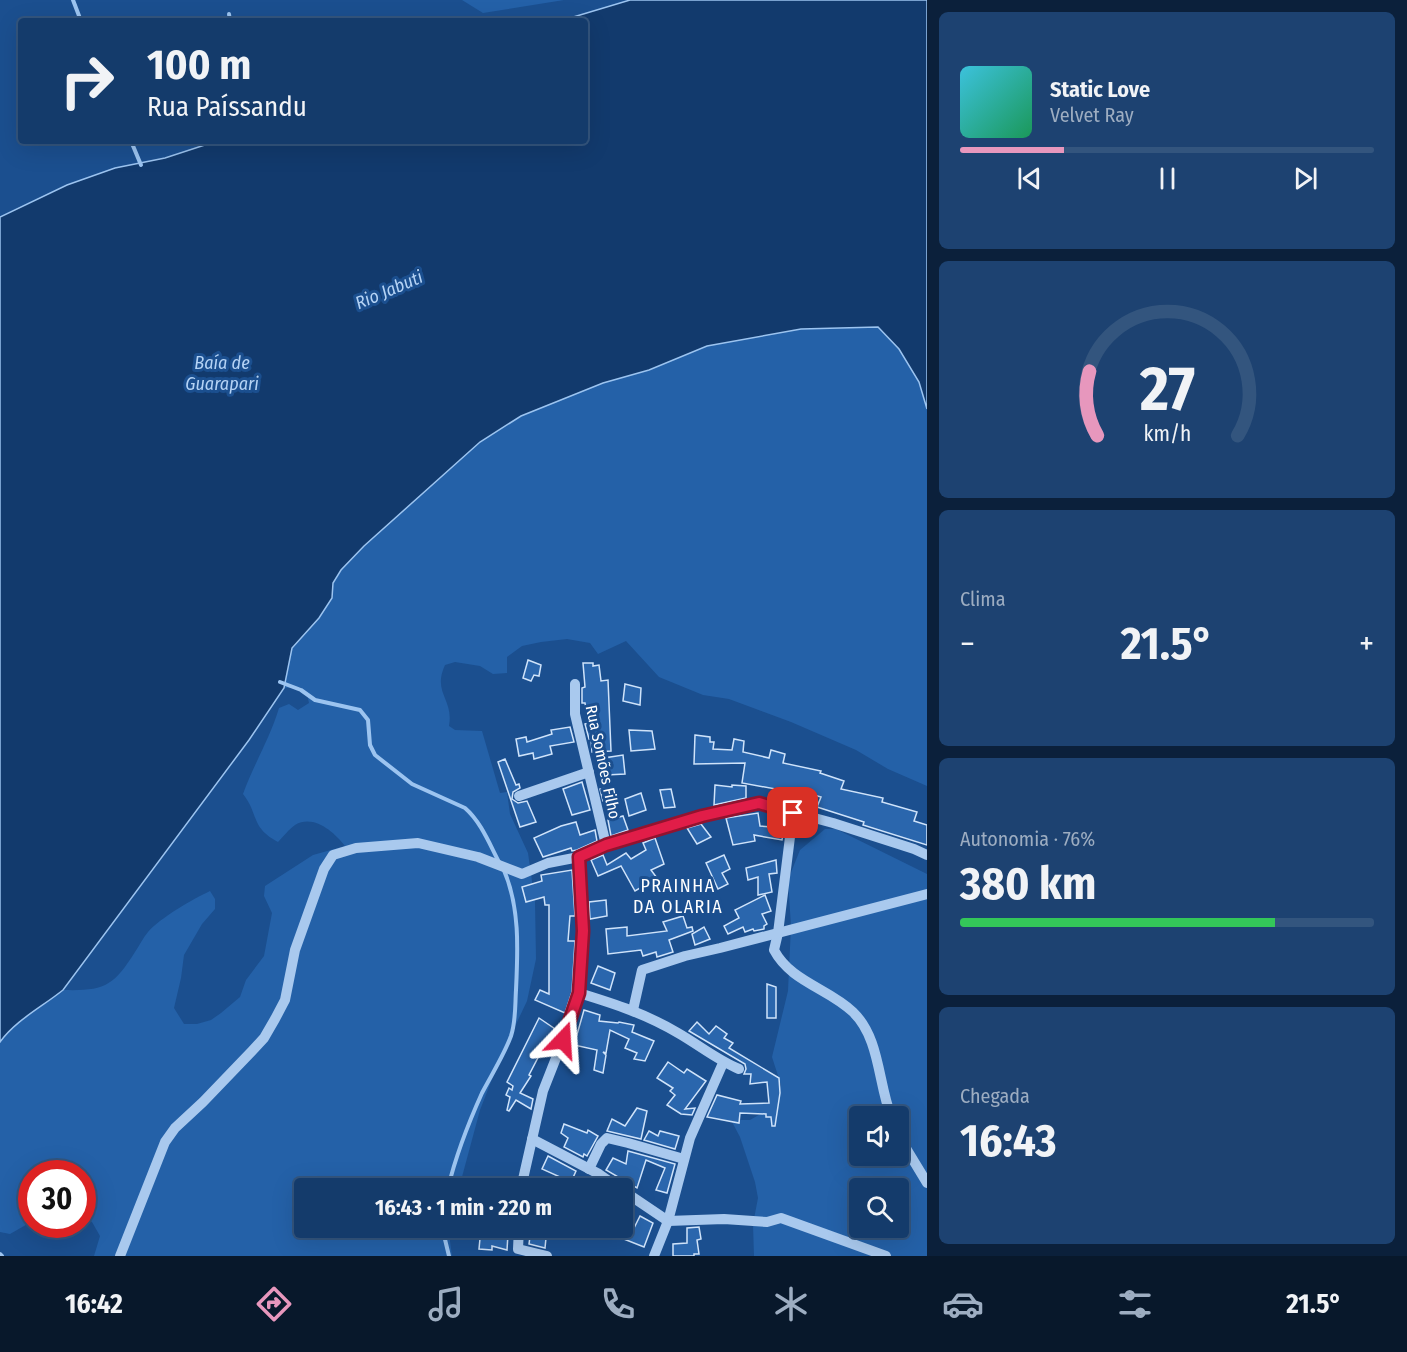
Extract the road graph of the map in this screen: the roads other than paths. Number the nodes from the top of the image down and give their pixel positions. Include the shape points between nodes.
1 (575, 684) dead end
2 (589, 772) junction
3 (519, 796) dead end
4 (793, 813) junction
5 (606, 845) junction
6 (927, 855) edge
7 (579, 857) junction
8 (927, 894) edge
9 (778, 933) junction
10 (579, 993) junction
11 (633, 1010) junction
12 (723, 1063) junction
13 (739, 1069) dead end
14 (888, 1106) edge
15 (532, 1140) junction
16 (909, 1153) edge
17 (684, 1159) junction
18 (589, 1169) junction
19 (522, 1178) edge
20 (603, 1178) edge
21 (927, 1183) edge
22 (633, 1197) edge
23 (668, 1221) junction
24 (518, 1238) edge
25 (120, 1256) edge
26 (547, 1256) edge
27 (654, 1256) edge
28 (886, 1256) edge

1 - 2 street, Rua Somões Filho via 575,714
2 - 3 street
2 - 5 street, Rua Somões Filho
4 - 5 street via 759,803
4 - 6 street
4 - 9 street
5 - 7 street
7 - 10 street via 583,931
7 - 25 street via 548,863 522,874 478,857 418,843 356,848 333,855 324,869 295,950 285,1000 264,1038 165,1142
8 - 9 street
9 - 11 street via 642,970
9 - 14 street via 774,950 781,962 854,1013 867,1031
10 - 11 street
10 - 15 street via 543,1091
11 - 12 street via 678,1033
12 - 13 street
12 - 17 street
15 - 18 street
15 - 19 street
16 - 21 street
17 - 18 street via 607,1138
17 - 23 street
18 - 20 street
22 - 23 street
23 - 27 street
23 - 28 street via 767,1222 782,1218
24 - 26 street via 518,1249

